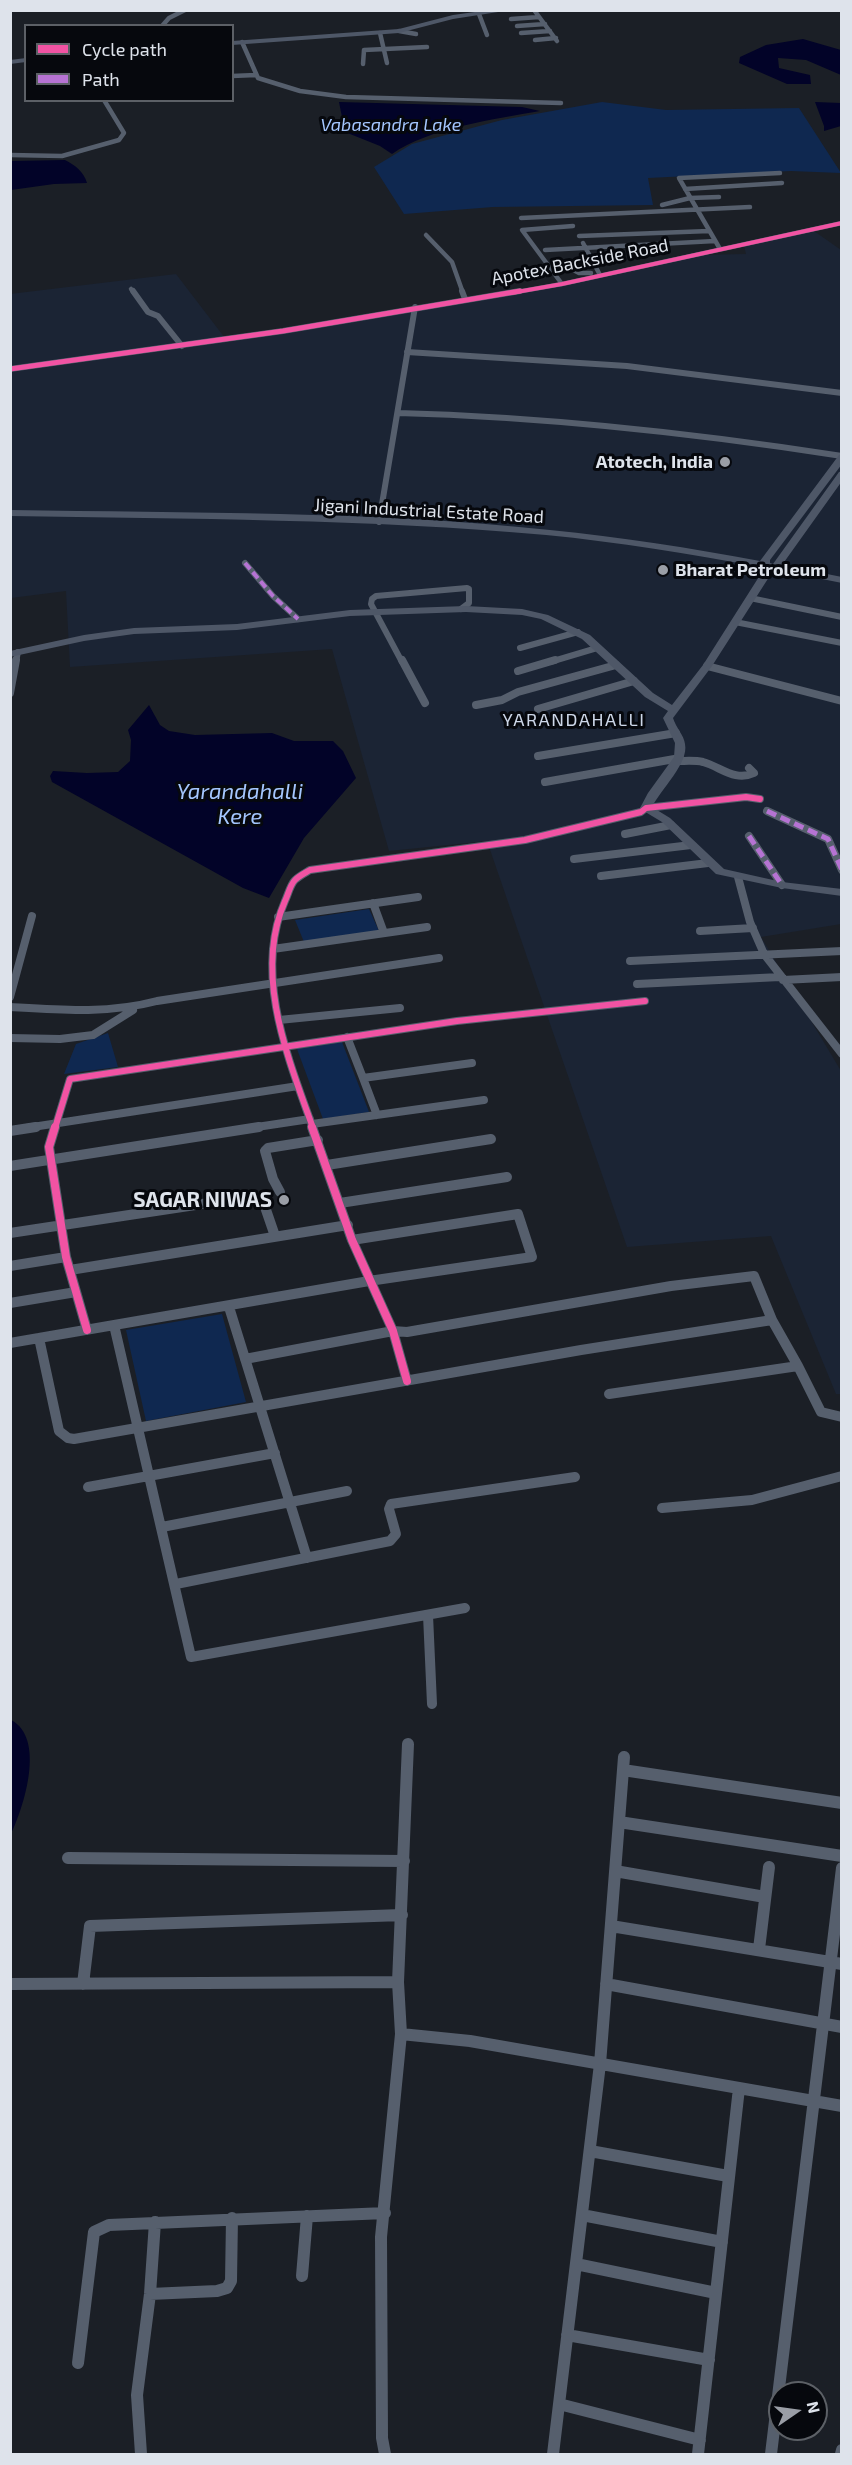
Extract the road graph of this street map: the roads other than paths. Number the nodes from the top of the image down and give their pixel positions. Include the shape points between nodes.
1 (185, 10) edge
2 (508, 10) edge
3 (534, 10) edge
4 (480, 14) junction
5 (539, 17) junction
6 (511, 19) dead end
7 (164, 24) edge
8 (545, 24) junction
9 (517, 26) dead end
10 (399, 31) junction
11 (550, 31) junction
12 (380, 33) junction
13 (521, 33) dead end
14 (416, 34) dead end
15 (487, 35) dead end
16 (535, 40) dead end
17 (243, 42) junction
18 (234, 43) edge
19 (427, 46) dead end
20 (383, 48) junction
21 (387, 63) dead end
22 (363, 64) dead end
23 (256, 75) junction
24 (234, 76) edge
25 (105, 102) edge
26 (561, 103) dead end
27 (10, 155) edge
28 (780, 173) dead end
29 (782, 183) dead end
30 (685, 189) junction
31 (719, 197) dead end
32 (690, 198) junction
33 (662, 206) dead end
34 (750, 207) dead end
35 (564, 209) dead end
36 (695, 209) junction
37 (568, 216) junction
38 (521, 218) dead end
39 (842, 222) edge
40 (573, 226) junction
41 (709, 231) junction
42 (426, 235) dead end
43 (579, 236) junction
44 (715, 241) junction
45 (586, 248) junction
46 (720, 249) junction
47 (545, 250) dead end
48 (560, 263) dead end
49 (599, 274) junction
50 (562, 284) junction
51 (131, 289) dead end
52 (465, 299) junction
53 (415, 307) junction
54 (182, 346) junction
55 (407, 352) junction
56 (10, 369) edge
57 (842, 393) edge
58 (398, 413) junction
59 (842, 456) edge
60 (842, 474) edge
61 (10, 508) edge
62 (10, 513) edge
63 (380, 519) junction
64 (245, 562) dead end
65 (770, 565) junction
66 (842, 575) edge
67 (842, 580) edge
68 (750, 598) junction
69 (461, 609) junction
70 (376, 612) junction
71 (842, 617) edge
72 (298, 619) junction
73 (735, 622) junction
74 (578, 632) junction
75 (842, 643) edge
76 (520, 648) dead end
77 (597, 648) junction
78 (14, 653) edge
79 (616, 665) junction
80 (707, 666) junction
81 (518, 671) dead end
82 (634, 681) junction
83 (10, 693) edge
84 (842, 700) edge
85 (425, 703) dead end
86 (476, 705) dead end
87 (538, 709) dead end
88 (674, 711) junction
89 (676, 733) junction
90 (538, 756) dead end
91 (679, 759) junction
92 (749, 768) dead end
93 (545, 782) dead end
94 (760, 799) dead end
95 (646, 808) junction
96 (767, 812) dead end
97 (671, 825) junction
98 (625, 834) dead end
99 (749, 837) dead end
100 (691, 845) junction
101 (574, 859) dead end
102 (708, 863) junction
103 (842, 870) edge
104 (601, 876) dead end
105 (738, 877) junction
106 (782, 885) junction
107 (842, 894) edge
108 (418, 897) dead end
109 (373, 903) junction
110 (32, 916) dead end
111 (278, 917) junction
112 (427, 927) dead end
113 (753, 928) junction
114 (700, 931) dead end
115 (384, 933) junction
116 (273, 949) junction
117 (842, 951) edge
118 (764, 953) junction
119 (439, 958) dead end
120 (630, 961) dead end
121 (842, 976) edge
122 (782, 979) junction
123 (272, 983) junction
124 (637, 984) dead end
125 (10, 997) edge
126 (645, 1000) dead end
127 (10, 1007) edge
128 (135, 1008) junction
129 (400, 1008) dead end
130 (279, 1020) junction
131 (347, 1037) junction
132 (10, 1038) edge
133 (285, 1046) junction
134 (842, 1054) edge
135 (472, 1063) dead end
136 (363, 1078) junction
137 (298, 1086) junction
138 (484, 1100) dead end
139 (377, 1115) junction
140 (311, 1122) junction
141 (55, 1126) junction
142 (10, 1131) edge
143 (491, 1139) dead end
144 (318, 1140) junction
145 (50, 1160) junction
146 (327, 1165) junction
147 (10, 1166) edge
148 (507, 1177) dead end
149 (280, 1192) dead end
150 (340, 1203) junction
151 (348, 1225) junction
152 (60, 1226) junction
153 (10, 1233) edge
154 (275, 1236) junction
155 (352, 1240) junction
156 (66, 1257) junction
157 (10, 1266) edge
158 (70, 1270) junction
159 (369, 1281) junction
160 (76, 1292) junction
161 (10, 1303) edge
162 (229, 1307) junction
163 (772, 1320) junction
164 (114, 1325) junction
165 (87, 1330) junction
166 (393, 1331) junction
167 (39, 1338) junction
168 (10, 1343) edge
169 (245, 1359) junction
170 (798, 1366) junction
171 (407, 1381) junction
172 (609, 1394) dead end
173 (260, 1406) junction
174 (842, 1417) edge
175 (139, 1428) junction
176 (275, 1453) junction
177 (150, 1476) junction
178 (842, 1476) edge
179 (575, 1477) dead end
180 (88, 1487) dead end
181 (347, 1491) dead end
182 (290, 1502) junction
183 (662, 1508) dead end
184 (162, 1527) junction
185 (307, 1558) junction
186 (176, 1584) junction
187 (465, 1608) dead end
188 (428, 1615) junction
189 (432, 1704) dead end
190 (408, 1744) dead end
191 (842, 1803) edge
192 (619, 1822) junction
193 (842, 1856) edge
194 (68, 1858) dead end
195 (404, 1861) junction
196 (769, 1867) dead end
197 (842, 1868) edge
198 (615, 1871) junction
199 (765, 1897) junction
200 (840, 1902) edge
201 (402, 1915) junction
202 (611, 1926) junction
203 (759, 1949) junction
204 (836, 1963) edge
205 (398, 1982) junction
206 (10, 1984) edge
207 (83, 1984) junction
208 (606, 1984) junction
209 (823, 2023) junction
210 (842, 2027) edge
211 (401, 2034) junction
212 (600, 2064) junction
213 (739, 2088) junction
214 (813, 2101) junction
215 (842, 2106) edge
216 (590, 2151) junction
217 (728, 2176) junction
218 (385, 2213) junction
219 (582, 2215) junction
220 (307, 2216) junction
221 (232, 2218) junction
222 (155, 2222) junction
223 (722, 2242) junction
224 (576, 2264) junction
225 (302, 2276) dead end
226 (716, 2293) junction
227 (150, 2294) junction
228 (567, 2335) junction
229 (708, 2360) junction
230 (78, 2363) dead end
231 (559, 2404) junction
232 (699, 2440) junction
233 (141, 2454) edge
234 (385, 2454) edge
235 (553, 2454) edge
236 (698, 2454) edge
237 (771, 2454) edge

1 - 7 street
2 - 4 street
3 - 5 street
4 - 10 street
4 - 15 street
5 - 6 street
5 - 8 street
8 - 9 street
8 - 11 street
10 - 12 street
10 - 14 street
11 - 13 street
11 - 16 street via 557,39
12 - 17 street
12 - 20 street
17 - 18 street
17 - 23 street
19 - 20 street
20 - 21 street
20 - 22 street via 362,51
23 - 24 street
23 - 26 street via 300,91 346,97
25 - 27 street via 124,133 119,140 62,156
28 - 30 street via 679,178
29 - 30 street
30 - 32 street
31 - 32 street
32 - 33 street
32 - 36 street
34 - 36 street
35 - 37 street
36 - 37 street
36 - 41 street
37 - 38 street
37 - 40 street
39 - 46 street, Apotex Backside Road
40 - 43 street
40 - 50 street via 522,230
41 - 43 street
41 - 44 street
42 - 52 street via 452,262
43 - 45 street
44 - 45 street
44 - 46 street
45 - 47 street
45 - 49 street
46 - 49 street, Apotex Backside Road
48 - 49 street via 579,273
49 - 50 street, Apotex Backside Road
50 - 52 street, Apotex Backside Road
51 - 54 street
52 - 53 street, Apotex Backside Road
53 - 54 street, Apotex Backside Road
53 - 55 street
54 - 56 street, Apotex Backside Road
55 - 57 street via 627,366
55 - 58 street
58 - 59 street via 584,423
58 - 63 street
59 - 65 street
60 - 65 street
61 - 63 street, Jigani Industrial Estate Road
62 - 63 street, Jigani Industrial Estate Road
63 - 65 street, Jigani Industrial Estate Road via 612,541
64 - 72 street
65 - 66 street, Jigani Industrial Estate Road
65 - 67 street, Jigani Industrial Estate Road
65 - 68 street
68 - 71 street
68 - 73 street
69 - 70 street
69 - 70 street via 470,600 467,588 376,596 371,604
69 - 74 street via 522,612
70 - 72 street
70 - 85 street
72 - 78 street via 237,627 134,631
73 - 75 street
73 - 80 street
74 - 76 street
74 - 77 street
77 - 79 street
77 - 81 street
78 - 83 street
79 - 82 street
79 - 86 street
80 - 84 street
80 - 88 street
82 - 87 street
82 - 88 street
88 - 89 street via 668,718
89 - 90 street
89 - 91 street
91 - 92 street via 702,762 733,776 751,776 754,773
91 - 93 street
91 - 95 street
94 - 95 street via 746,797
95 - 97 street
95 - 111 street via 525,840 310,870 294,881
96 - 103 street via 828,839
97 - 98 street
97 - 100 street
99 - 106 street
100 - 101 street
100 - 102 street
102 - 104 street
102 - 105 street via 720,872
105 - 106 street
105 - 113 street
106 - 107 street
108 - 109 street
109 - 111 street
109 - 115 street
110 - 125 street
111 - 116 street
112 - 115 street
113 - 114 street
113 - 118 street
115 - 116 street
116 - 123 street
117 - 118 street
118 - 120 street
118 - 122 street
119 - 123 street
121 - 122 street
122 - 124 street
122 - 134 street
123 - 128 street
123 - 130 street
126 - 131 street
127 - 128 street via 106,1012
128 - 132 street via 93,1035
129 - 130 street
130 - 133 street
131 - 133 street
131 - 136 street
133 - 137 street
133 - 141 street via 70,1079
135 - 136 street
136 - 139 street
137 - 140 street
137 - 141 street
138 - 139 street
139 - 140 street
140 - 144 street
140 - 145 street
141 - 142 street
141 - 145 street
143 - 146 street
144 - 146 street
144 - 149 street via 268,1148 265,1152
145 - 147 street
145 - 152 street
146 - 150 street
148 - 150 street
150 - 151 street
151 - 154 street
151 - 155 street
152 - 153 street
152 - 154 street via 255,1196 264,1204
152 - 156 street
154 - 158 street
155 - 159 street
155 - 159 street via 518,1214 532,1257
156 - 157 street
156 - 158 street
158 - 160 street
159 - 162 street
159 - 166 street
160 - 161 street
160 - 165 street
162 - 164 street
162 - 169 street
163 - 166 street via 754,1276 671,1286 407,1332
163 - 170 street
163 - 171 street
164 - 165 street
164 - 175 street
165 - 167 street
166 - 169 street
166 - 171 street
167 - 168 street
167 - 175 street via 59,1431 74,1439
169 - 173 street
170 - 172 street
170 - 174 street via 821,1412
171 - 173 street
173 - 175 street
173 - 176 street
175 - 177 street
176 - 177 street
176 - 182 street
177 - 180 street
177 - 184 street
178 - 183 street via 752,1500
179 - 185 street via 391,1504 394,1539
181 - 182 street
182 - 184 street
182 - 185 street
184 - 186 street
185 - 186 street
186 - 188 street via 191,1657
187 - 188 street
188 - 189 street
190 - 195 street
191 - 192 street via 624,1763
192 - 193 street
192 - 198 street
194 - 195 street
195 - 201 street
196 - 199 street
197 - 200 street
198 - 199 street
198 - 202 street
199 - 203 street
200 - 204 street
201 - 205 street
201 - 207 street via 90,1926
202 - 203 street
202 - 208 street
203 - 204 street
204 - 209 street
205 - 207 street
205 - 211 street
206 - 207 street
208 - 209 street
208 - 212 street
209 - 210 street
209 - 214 street
211 - 212 street via 470,2041
211 - 218 street
212 - 213 street
212 - 216 street
213 - 214 street
213 - 217 street
214 - 215 street
214 - 237 street
216 - 217 street
216 - 219 street
217 - 223 street
218 - 220 street
218 - 234 street via 381,2237
219 - 223 street
219 - 224 street
220 - 221 street
220 - 225 street
221 - 222 street
221 - 227 street via 231,2281 227,2288 217,2292
222 - 227 street
222 - 230 street via 110,2225 94,2232
223 - 226 street
224 - 226 street
224 - 228 street
226 - 229 street
227 - 233 street via 138,2395
228 - 229 street
228 - 231 street
229 - 232 street
231 - 232 street
231 - 235 street
232 - 236 street

